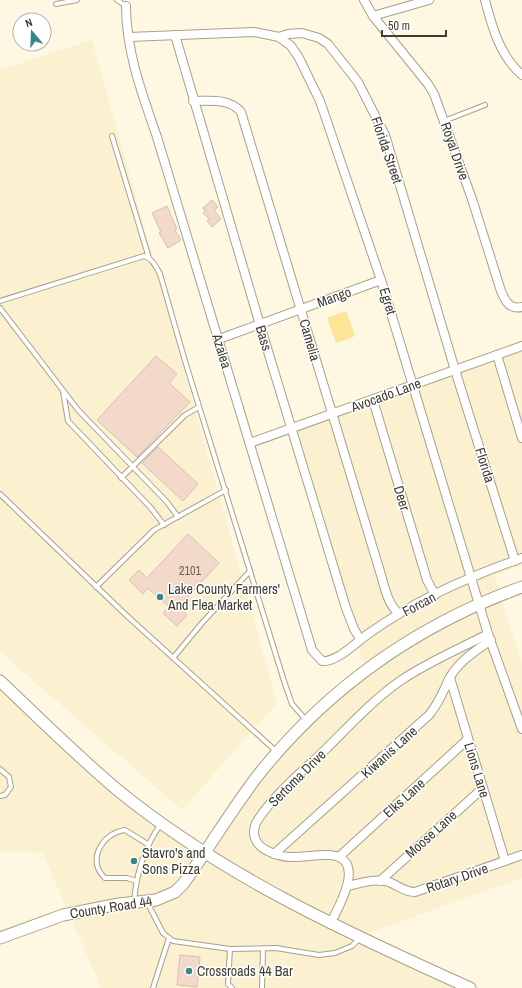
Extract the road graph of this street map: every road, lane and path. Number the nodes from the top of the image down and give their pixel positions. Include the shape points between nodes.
1 (77, 0) edge
2 (117, 0) edge
3 (364, 0) edge
4 (429, 0) edge
5 (485, 0) edge
6 (56, 4) dead end
7 (126, 6) joint
8 (373, 16) junction
9 (175, 35) junction
10 (129, 37) junction
11 (279, 37) junction
12 (522, 75) edge
13 (194, 101) junction
14 (485, 105) dead end
15 (444, 121) junction
16 (112, 136) dead end
17 (149, 258) junction
18 (381, 280) junction
19 (0, 301) edge
20 (522, 307) edge
21 (0, 308) edge
22 (301, 310) junction
23 (260, 325) junction
24 (218, 339) junction
25 (522, 346) edge
26 (497, 354) junction
27 (455, 370) junction
28 (414, 385) junction
29 (63, 390) junction
30 (373, 400) junction
31 (200, 407) junction
32 (332, 414) junction
33 (291, 429) junction
34 (522, 438) edge
35 (250, 443) junction
36 (133, 466) junction
37 (121, 478) junction
38 (226, 490) junction
39 (0, 494) edge
40 (178, 517) junction
41 (164, 525) junction
42 (518, 559) edge
43 (250, 571) junction
44 (472, 578) junction
45 (96, 587) junction
46 (522, 587) edge
47 (435, 595) junction
48 (479, 603) junction
49 (399, 614) junction
50 (490, 637) junction
51 (360, 639) junction
52 (173, 658) junction
53 (322, 660) joint
54 (450, 678) junction
55 (0, 681) edge
56 (307, 721) junction
57 (522, 729) edge
58 (468, 739) junction
59 (277, 753) junction
60 (0, 769) edge
61 (483, 788) junction
62 (0, 796) edge
63 (162, 822) junction
64 (149, 844) junction
65 (206, 852) junction
66 (274, 854) junction
67 (522, 855) edge
68 (340, 856) junction
69 (505, 861) junction
70 (380, 880) junction
71 (136, 881) junction
72 (348, 886) junction
73 (147, 901) junction
74 (134, 903) junction
75 (330, 924) junction
76 (0, 938) edge
77 (169, 938) junction
78 (360, 938) junction
79 (230, 949) junction
80 (263, 949) junction
81 (153, 988) edge
82 (232, 988) edge
83 (262, 988) edge
84 (470, 988) edge

1 - 6 lane
2 - 7 lane
3 - 8 street, Royal Drive
4 - 8 street
5 - 12 street via 503,52
7 - 10 street, Azalea
8 - 15 street, Royal Drive via 428,84
9 - 10 street, Florida Street
9 - 11 street, Florida Street via 254,32
9 - 13 street, Bass
10 - 24 street, Azalea via 140,87
11 - 18 street, Egret via 291,46 299,58 320,101
11 - 27 street, Florida Street via 302,32 319,38 328,44 365,93 385,135
13 - 22 street, Camelia via 225,102 237,107 241,112
13 - 23 street, Bass
14 - 15 lane
15 - 20 street, Royal Drive via 501,291 508,304
16 - 17 lane
17 - 19 lane via 144,256
17 - 31 lane via 160,274
18 - 22 street, Mango
18 - 28 street, Egret
21 - 29 lane
22 - 23 street, Mango
22 - 32 street, Camelia
23 - 24 street, Mango
23 - 33 street, Bass
24 - 35 street, Azalea
25 - 26 street, Avocado Lane
26 - 27 street, Avocado Lane
26 - 34 street
27 - 28 street, Avocado Lane
27 - 42 street, Florida
28 - 30 street, Avocado Lane
28 - 44 street, Egret
29 - 36 lane via 78,410
29 - 37 lane via 68,421
30 - 32 street, Avocado Lane
30 - 47 street, Deer via 425,572
31 - 36 lane via 185,415
31 - 38 lane
32 - 33 street, Avocado Lane
32 - 49 street, Camelia via 387,595 393,609
33 - 35 street, Avocado Lane
33 - 51 street, Bass via 346,608
35 - 53 street, Azalea via 309,643
36 - 37 lane
36 - 40 lane
37 - 41 lane
38 - 40 lane
38 - 43 lane
39 - 45 lane
40 - 41 lane
41 - 45 lane via 154,530
42 - 44 street, Forcan
43 - 52 lane
43 - 56 lane via 292,704
44 - 47 street, Forcan
44 - 48 street, Egret
45 - 52 lane
46 - 48 main road, County Road 44
47 - 49 street, Forcan
48 - 50 street
48 - 56 main road, County Road 44 via 435,625 385,656
49 - 51 street, Forcan
50 - 54 street, Kiwanis Lane via 462,662
50 - 57 street
50 - 66 street, Sertoma Drive via 434,661 399,682 292,782 265,811 254,829 258,845
51 - 53 street, Forcan via 334,659
52 - 59 lane
54 - 58 street, Lions Lane
54 - 66 street, Kiwanis Lane via 429,715
55 - 63 main road via 86,762
56 - 59 main road, County Road 44
58 - 61 street, Lions Lane
58 - 68 street, Elks Lane
59 - 65 main road, County Road 44 via 258,775
60 - 62 lane via 9,778 11,786 6,795
61 - 69 street, Lions Lane
61 - 70 street, Moose Lane
63 - 64 lane
63 - 65 main road
64 - 71 lane
64 - 71 lane via 125,830 110,835 101,843 96,862 99,872 105,878 128,878
65 - 73 main road, County Road 44 via 175,892 164,898
65 - 75 main road
66 - 68 street, Sertoma Drive via 298,858
67 - 69 street, Rotary Drive
68 - 72 street via 348,869
69 - 70 street, Rotary Drive via 415,892 407,892
70 - 72 street
71 - 74 lane
72 - 75 street
73 - 74 main road, County Road 44
73 - 77 lane via 163,933
74 - 76 main road, County Road 44 via 64,915
75 - 78 main road
77 - 79 lane via 173,941
77 - 81 lane
78 - 80 lane via 352,946 334,953 319,955
78 - 84 main road
79 - 80 lane
79 - 82 lane via 228,984
80 - 83 lane

